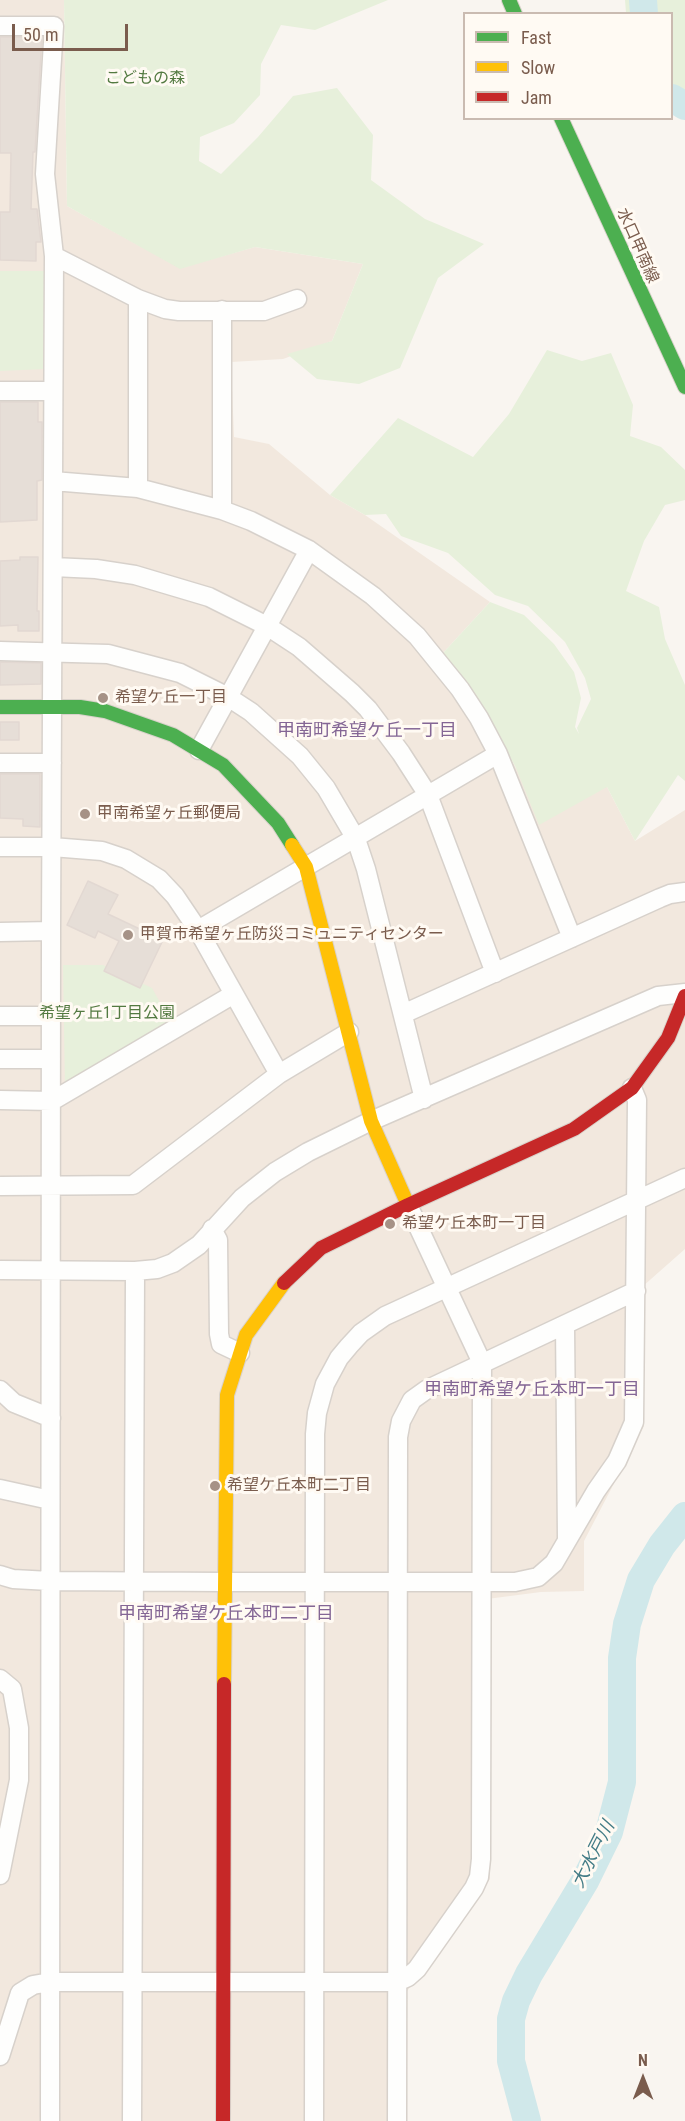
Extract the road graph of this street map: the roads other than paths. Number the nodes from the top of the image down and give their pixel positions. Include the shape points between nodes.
1 (0, 26) edge
2 (562, 120) edge
3 (54, 256) junction
4 (138, 299) junction
5 (297, 299) dead end
6 (222, 310) junction
7 (685, 387) edge
8 (0, 391) edge
9 (52, 391) junction
10 (53, 481) junction
11 (138, 488) junction
12 (222, 510) junction
13 (309, 550) junction
14 (53, 567) junction
15 (267, 626) junction
16 (0, 651) edge
17 (53, 651) junction
18 (228, 697) junction
19 (0, 707) edge
20 (53, 707) junction
21 (199, 750) junction
22 (498, 754) junction
23 (0, 763) edge
24 (52, 763) junction
25 (428, 795) junction
26 (356, 839) junction
27 (0, 847) edge
28 (52, 847) junction
29 (306, 867) junction
30 (685, 892) edge
31 (198, 930) junction
32 (0, 932) edge
33 (51, 932) junction
34 (572, 938) junction
35 (495, 973) junction
36 (234, 994) junction
37 (685, 994) edge
38 (403, 1014) junction
39 (0, 1016) edge
40 (52, 1016) junction
41 (349, 1032) junction
42 (0, 1059) edge
43 (51, 1059) junction
44 (279, 1074) junction
45 (632, 1088) junction
46 (424, 1099) junction
47 (0, 1100) edge
48 (52, 1101) junction
49 (370, 1121) junction
50 (685, 1178) edge
51 (0, 1186) edge
52 (51, 1186) junction
53 (636, 1199) junction
54 (408, 1205) junction
55 (212, 1229) junction
56 (0, 1270) edge
57 (51, 1270) junction
58 (135, 1271) junction
59 (447, 1286) junction
60 (636, 1291) junction
61 (565, 1325) junction
62 (240, 1353) junction
63 (482, 1363) junction
64 (0, 1390) edge
65 (51, 1418) junction
66 (0, 1489) edge
67 (50, 1500) junction
68 (567, 1541) junction
69 (0, 1575) edge
70 (51, 1581) junction
71 (134, 1581) junction
72 (315, 1581) junction
73 (398, 1581) junction
74 (482, 1581) junction
75 (224, 1582) junction
76 (0, 1678) edge
77 (0, 1875) edge
78 (132, 1981) junction
79 (223, 1981) junction
80 (50, 1982) junction
81 (314, 1982) junction
82 (397, 1982) junction
83 (0, 2056) edge
84 (50, 2121) edge
85 (132, 2121) edge
86 (223, 2121) edge
87 (314, 2121) edge
88 (397, 2121) edge

1 - 3 street via 54,26 45,174
2 - 7 street, 水口甲南線
3 - 4 street
3 - 9 street
4 - 6 street via 179,311
4 - 11 street
5 - 6 street via 264,311
6 - 12 street
8 - 9 street
9 - 10 street
10 - 11 street
10 - 14 street
11 - 12 street
12 - 13 street
13 - 15 street
13 - 22 street via 373,596 417,636 460,689
14 - 15 street via 156,579 209,597
14 - 17 street
15 - 18 street
15 - 25 street via 299,647 368,709
16 - 17 street
17 - 18 street via 126,657 180,673
17 - 20 street
18 - 21 street
18 - 26 street via 269,727 312,770
19 - 20 street
20 - 21 street via 105,711 150,726
20 - 24 street
21 - 29 street via 223,765 265,807
22 - 25 street
22 - 34 street
23 - 24 street
24 - 28 street
25 - 26 street
25 - 35 street
26 - 29 street
26 - 38 street
27 - 28 street
28 - 31 street via 102,851 149,872 175,896
28 - 33 street
29 - 31 street
29 - 41 street
30 - 34 street via 670,894
31 - 36 street
32 - 33 street
33 - 40 street
34 - 35 street
35 - 38 street
36 - 44 street
36 - 48 street
37 - 45 street via 668,1038
37 - 46 street via 658,996
38 - 46 street
39 - 40 street
40 - 43 street
41 - 44 street
41 - 49 street
42 - 43 street
43 - 48 street
44 - 52 street via 133,1185
45 - 53 street via 637,1100
45 - 54 street via 574,1130
46 - 49 street
47 - 48 street
48 - 52 street
49 - 54 street
49 - 55 street via 275,1172
50 - 53 street
51 - 52 street
52 - 57 street
53 - 59 street
53 - 60 street
54 - 59 street
54 - 62 street via 321,1248 279,1288 246,1335
55 - 58 street via 181,1259 156,1269
55 - 62 street via 218,1240 221,1344
56 - 57 street
57 - 58 street
57 - 65 street
58 - 71 street
59 - 63 street
59 - 72 street via 367,1328 339,1358 325,1384 315,1434
60 - 61 street
60 - 68 street via 634,1422 617,1461
61 - 63 street
61 - 68 street
62 - 75 street via 227,1395
63 - 73 street via 418,1394 401,1421
63 - 74 street
64 - 65 street via 14,1403
65 - 67 street
66 - 67 street
67 - 70 street
68 - 74 street via 554,1563 538,1577 515,1582
69 - 70 street
70 - 71 street
70 - 80 street
71 - 75 street
71 - 78 street
72 - 73 street
72 - 75 street
72 - 81 street
73 - 74 street
73 - 82 street
74 - 82 street via 479,1877 417,1969
75 - 79 street
76 - 77 street via 12,1689 19,1739 18,1780
78 - 79 street
78 - 80 street
78 - 85 street
79 - 81 street
79 - 86 street
80 - 83 street via 33,1985 20,1994
80 - 84 street
81 - 82 street
81 - 87 street
82 - 88 street

